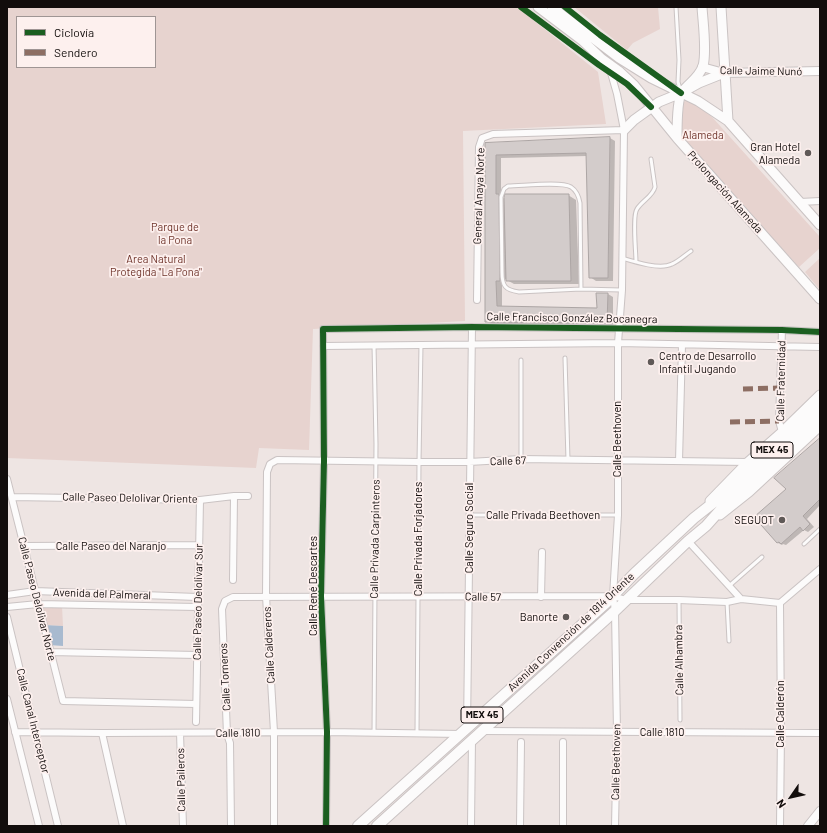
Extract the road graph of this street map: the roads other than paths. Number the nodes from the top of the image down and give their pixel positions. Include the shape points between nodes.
1 (538, 7) edge
2 (552, 7) edge
3 (676, 7) edge
4 (702, 7) edge
5 (721, 7) edge
6 (584, 41) junction
7 (600, 57) junction
8 (702, 67) junction
9 (820, 71) edge
10 (724, 73) junction
11 (682, 93) junction
12 (651, 107) junction
13 (728, 121) junction
14 (624, 130) junction
15 (677, 138) junction
16 (651, 159) dead end
17 (820, 201) edge
18 (800, 202) junction
19 (820, 225) edge
20 (691, 251) dead end
21 (621, 258) junction
22 (636, 262) junction
23 (581, 289) junction
24 (622, 290) junction
25 (820, 299) edge
26 (477, 300) dead end
27 (472, 327) junction
28 (323, 329) joint
29 (620, 329) junction
30 (782, 330) junction
31 (820, 332) edge
32 (618, 343) junction
33 (472, 344) junction
34 (374, 345) junction
35 (421, 345) junction
36 (682, 345) junction
37 (323, 346) junction
38 (782, 346) junction
39 (820, 347) edge
40 (565, 358) dead end
41 (521, 360) dead end
42 (820, 395) edge
43 (820, 406) edge
44 (820, 417) edge
45 (820, 426) edge
46 (782, 432) junction
47 (521, 459) junction
48 (568, 460) junction
49 (617, 460) junction
50 (324, 461) junction
51 (376, 462) junction
52 (418, 462) junction
53 (470, 462) junction
54 (679, 462) junction
55 (748, 462) junction
56 (270, 464) joint
57 (7, 480) edge
58 (12, 496) junction
59 (234, 496) junction
60 (248, 496) dead end
61 (727, 496) junction
62 (200, 500) junction
63 (469, 515) junction
64 (618, 515) junction
65 (694, 518) junction
66 (706, 526) junction
67 (820, 530) edge
68 (688, 541) junction
69 (804, 544) dead end
70 (199, 545) junction
71 (24, 546) junction
72 (542, 552) dead end
73 (762, 557) dead end
74 (820, 569) edge
75 (233, 580) dead end
76 (729, 586) junction
77 (35, 591) junction
78 (7, 595) edge
79 (266, 596) junction
80 (321, 596) junction
81 (417, 596) junction
82 (613, 596) junction
83 (198, 597) junction
84 (375, 597) junction
85 (469, 597) junction
86 (541, 597) junction
87 (741, 599) junction
88 (626, 600) junction
89 (678, 600) junction
90 (226, 601) joint
91 (727, 602) junction
92 (780, 603) junction
93 (38, 604) junction
94 (7, 607) edge
95 (197, 607) junction
96 (615, 611) junction
97 (7, 617) edge
98 (729, 642) dead end
99 (50, 652) junction
100 (197, 655) junction
101 (7, 699) edge
102 (196, 704) junction
103 (680, 720) dead end
104 (196, 722) dead end
105 (464, 731) junction
106 (480, 731) junction
107 (15, 732) junction
108 (36, 732) junction
109 (274, 732) junction
110 (327, 732) junction
111 (417, 732) junction
112 (618, 732) junction
113 (781, 732) junction
114 (102, 733) junction
115 (180, 733) junction
116 (374, 733) junction
117 (820, 733) edge
118 (228, 734) junction
119 (472, 740) junction
120 (521, 742) dead end
121 (563, 742) dead end
122 (820, 811) edge
123 (39, 826) edge
124 (58, 826) edge
125 (123, 826) edge
126 (183, 826) edge
127 (231, 826) edge
128 (274, 826) edge
129 (326, 826) edge
130 (358, 826) edge
131 (377, 826) edge
132 (470, 826) edge
133 (520, 826) edge
134 (563, 826) edge
135 (615, 826) edge
136 (780, 826) edge
137 (808, 826) edge

1 - 6 main road, Prolongación Alameda
2 - 11 main road via 619,58
3 - 11 lane via 678,82
4 - 8 main road
5 - 10 main road
6 - 7 main road, Prolongación Alameda
6 - 11 main road via 653,85 667,92
7 - 12 main road, Prolongación Alameda via 634,85
7 - 14 street, Calle Beethoven via 611,73
8 - 10 street, Calle Jaime Nunó
8 - 11 main road via 695,80
9 - 10 street, Calle Jaime Nunó
10 - 11 main road
10 - 13 main road
11 - 12 main road
11 - 13 main road
11 - 15 main road via 679,100
12 - 14 main road
12 - 15 main road, Prolongación Alameda
13 - 18 main road
14 - 21 street, Calle Beethoven
14 - 26 street, General Anaya Norte via 493,134 482,138 479,147
15 - 25 main road, Prolongación Alameda
16 - 22 lane via 654,191 634,213
17 - 18 street
18 - 19 main road
20 - 22 lane via 667,266
21 - 22 lane
21 - 24 street, Calle Beethoven
23 - 23 lane via 519,292 505,287 502,282 502,197 504,189 508,186 564,184 573,188 578,195
23 - 24 lane
24 - 29 street, Calle Beethoven
27 - 28 street, Calle Francisco González Bocanegra
27 - 29 street, Calle Francisco González Bocanegra
27 - 33 street, Calle Seguro Social
28 - 37 street, Calle René Descartes
29 - 30 street, Calle Francisco González Bocanegra
29 - 32 street, Calle Beethoven
30 - 31 street, Calle Francisco González Bocanegra
30 - 38 street, Calle Fraternidad
32 - 33 street
32 - 36 street
32 - 49 street, Calle Beethoven
33 - 35 street
33 - 53 street, Calle Seguro Social
34 - 35 street
34 - 37 street
34 - 51 lane, Calle Privada Carpinteros
35 - 52 lane, Calle Privada Forjadores
36 - 38 street
36 - 54 street
37 - 50 street, Calle René Descartes
38 - 39 street
38 - 46 street, Calle Fraternidad via 779,421
40 - 48 lane
41 - 47 lane
42 - 46 main road, Avenida Convención de 1914 Oriente
43 - 61 main road, Avenida Convención de 1914 Oriente / MEX 45
44 - 61 main road, Avenida Convención de 1914 Oriente / MEX 45
45 - 66 main road, Avenida Convención de 1914 Oriente via 749,492
46 - 55 main road, Avenida Convención de 1914 Oriente
47 - 48 street, Calle 67
47 - 53 street, Calle 67
48 - 49 street, Calle 67
49 - 54 street, Calle 67
49 - 64 street, Calle Beethoven
50 - 51 street, Calle 67
50 - 56 street, Calle 67 via 277,460
50 - 80 street, Calle René Descartes
51 - 52 street, Calle 67
51 - 84 lane, Calle Privada Carpinteros
52 - 53 street, Calle 67
52 - 81 lane, Calle Privada Forjadores
53 - 63 street, Calle Seguro Social
54 - 55 street, Calle 67
55 - 65 main road, Avenida Convención de 1914 Oriente
56 - 79 street, Calle Caldereros via 267,472
57 - 58 street, Calle Paseo Delolivar Norte
58 - 62 street, Calle Paseo Delolivar Oriente
58 - 71 street, Calle Paseo Delolivar Norte
59 - 60 street, Calle Paseo Delolivar Oriente
59 - 62 street, Calle Paseo Delolivar Oriente
59 - 75 street
61 - 65 main road, Avenida Convención de 1914 Oriente / MEX 45
61 - 66 main road, Avenida Convención de 1914 Oriente / MEX 45
62 - 70 street, Calle Paseo Delolivar Sur
63 - 64 lane, Calle Privada Beethoven
63 - 85 street, Calle Seguro Social
64 - 82 street, Calle Beethoven
65 - 82 main road, Avenida Convención de 1914 Oriente / MEX 45
66 - 68 main road, Avenida Convención de 1914 Oriente / MEX 45
67 - 69 lane
68 - 76 street
68 - 88 main road, Avenida Convención de 1914 Oriente / MEX 45
70 - 71 street, Calle Paseo del Naranjo
70 - 83 street, Calle Paseo Delolivar Sur
71 - 77 street, Calle Paseo Delolivar Norte
72 - 86 street
73 - 76 lane
74 - 92 street
76 - 87 street
77 - 78 street, Avenida del Palmeral
77 - 83 street, Avenida del Palmeral
77 - 93 street, Calle Paseo Delolivar Norte
79 - 80 street, Calle 57
79 - 90 street, Calle 57 via 233,597
79 - 109 street, Calle Caldereros
80 - 84 street, Calle 57
80 - 110 street, Calle René Descartes
81 - 84 street, Calle 57
81 - 85 street, Calle 57
81 - 111 lane, Calle Privada Forjadores
82 - 86 street, Calle 57
82 - 88 street, Calle 57
82 - 96 street, Calle Beethoven
82 - 105 main road, Avenida Convención de 1914 Oriente / MEX 45
83 - 95 street, Calle Paseo Delolivar Sur
84 - 116 lane, Calle Privada Carpinteros
85 - 86 street, Calle 57
85 - 105 street, Calle Seguro Social
87 - 91 street, Calle 57
87 - 92 street, Calle 57
88 - 89 street, Calle 57
88 - 96 main road, Avenida Convención de 1914 Oriente / MEX 45
89 - 91 street, Calle 57
89 - 103 lane, Calle Alhambra
90 - 118 street, Calle Torneros via 222,609
91 - 98 lane
92 - 113 street, Calle Calderón
93 - 94 street, Avenida del Palmeral
93 - 95 street, Avenida del Palmeral
93 - 99 street, Calle Paseo Delolivar Norte
95 - 100 street, Calle Paseo Delolivar Sur
96 - 106 main road, Avenida Convención de 1914 Oriente / MEX 45
96 - 112 street, Calle Beethoven
97 - 108 street, Calle Canal Interceptor
99 - 100 street
99 - 102 street, Calle Paseo Delolivar Norte via 63,701
100 - 102 street, Calle Paseo Delolivar Sur
101 - 107 street, Calle Canal Interceptor
102 - 104 street, Calle Paseo Delolivar Sur
105 - 111 street, Calle 1810
105 - 130 main road, Avenida Convención de 1914 Oriente / MEX 45
106 - 112 street, Calle 1810
106 - 119 main road, Avenida Convención de 1914 Oriente / MEX 45
107 - 108 street, Calle 1810
107 - 123 street, Calle Canal Interceptor
108 - 114 street, Calle 1810
108 - 124 street, Calle Canal Interceptor
109 - 110 street, Calle 1810
109 - 118 street, Calle 1810
109 - 128 street, Calle Caldereros
110 - 116 street, Calle 1810
110 - 129 street, Calle René Descartes
111 - 116 street, Calle 1810
112 - 113 street, Calle 1810
112 - 135 street, Calle Beethoven
113 - 117 street, Calle 1810
113 - 136 street, Calle Calderón
114 - 115 street, Calle 1810
114 - 125 street
115 - 118 street, Calle 1810
115 - 126 street, Calle Paileros
118 - 127 street, Calle Torneros
119 - 131 main road, Avenida Convención de 1914 Oriente / MEX 45
119 - 132 street
120 - 133 street
121 - 134 street
122 - 137 street

